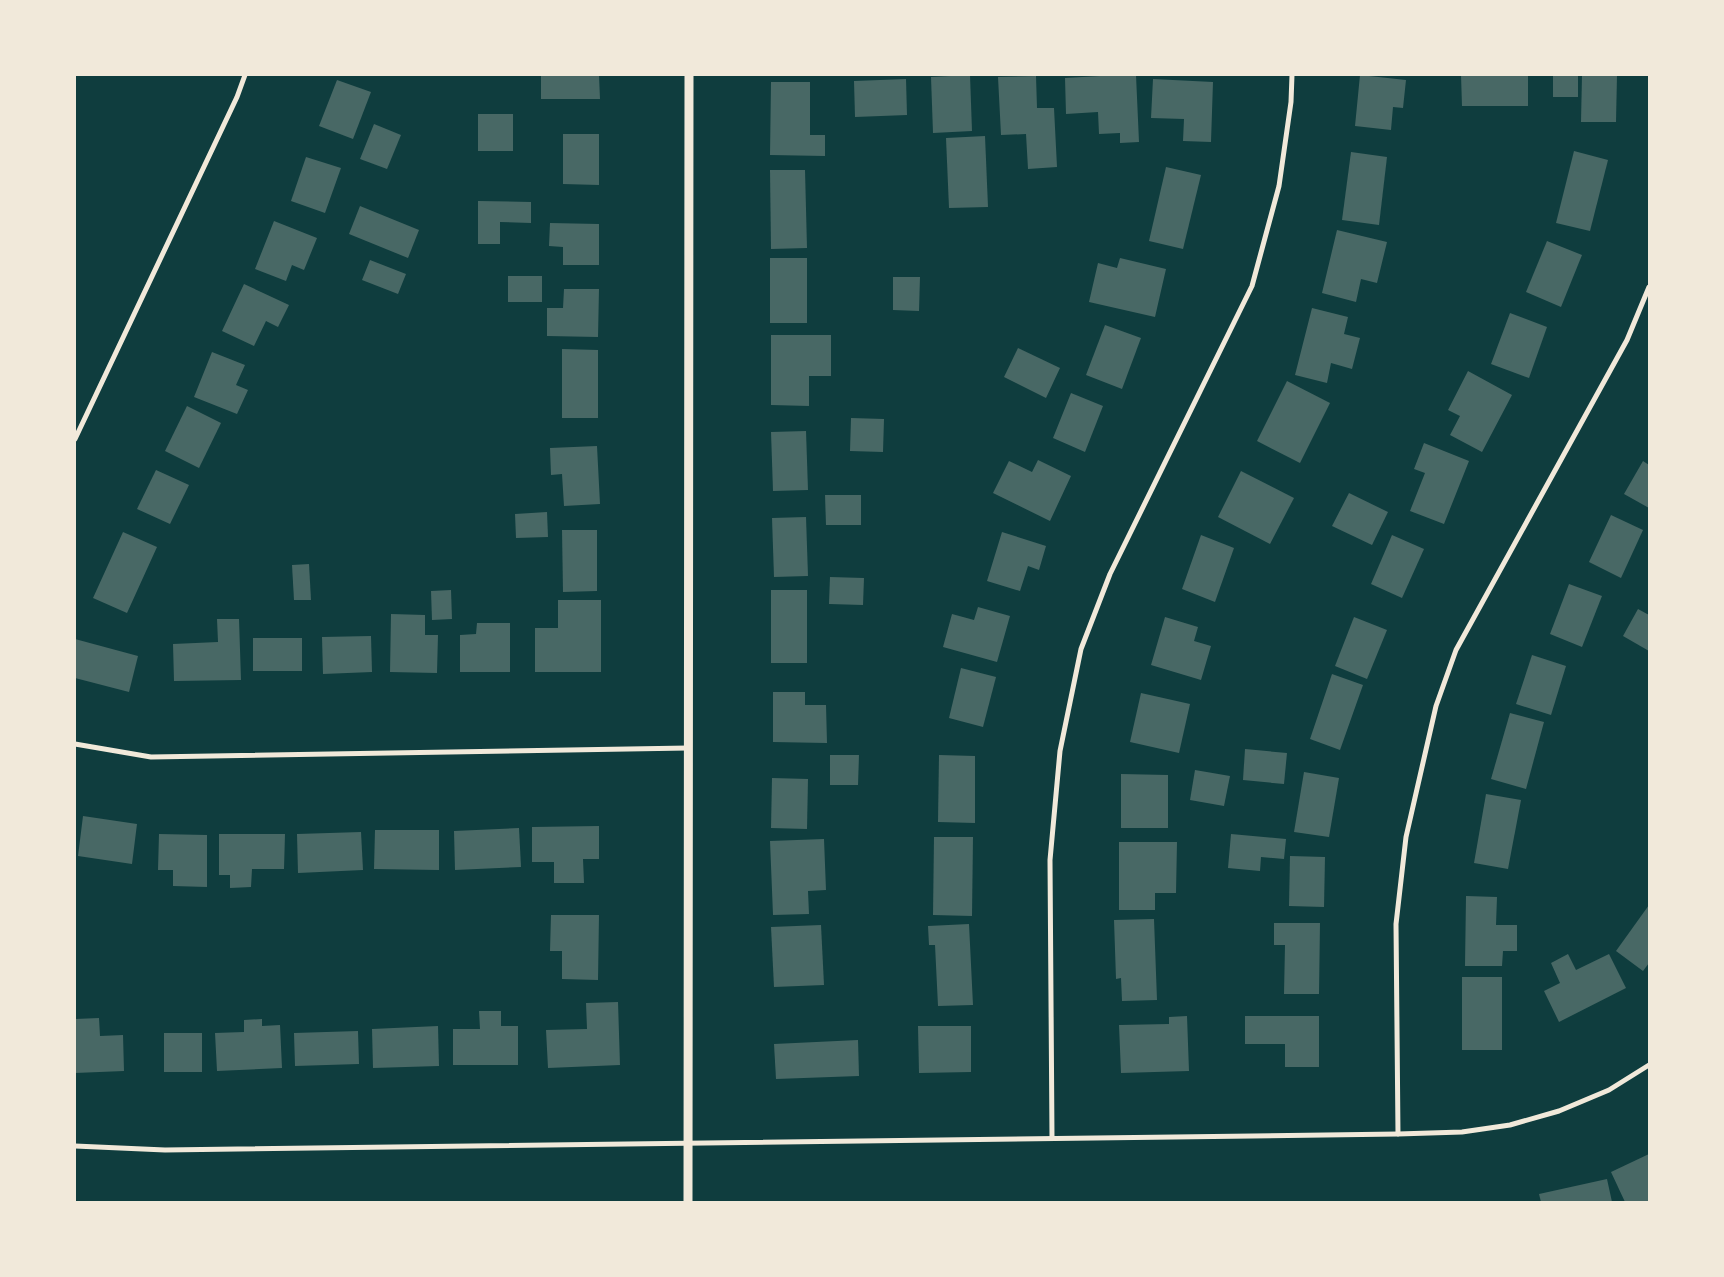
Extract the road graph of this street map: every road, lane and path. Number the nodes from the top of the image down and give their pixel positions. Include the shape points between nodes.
1 (245, 75) edge
2 (689, 75) edge
3 (1292, 75) edge
4 (1649, 287) edge
5 (75, 439) edge
6 (75, 744) edge
7 (688, 748) junction
8 (1649, 1065) edge
9 (1398, 1134) junction
10 (1052, 1138) junction
11 (688, 1144) junction
12 (75, 1146) edge
13 (688, 1202) edge

1 - 5 street
2 - 7 street
3 - 10 street via 1279,186 1252,286 1110,574 1081,650 1060,750 1050,860
4 - 9 street via 1627,340 1456,650 1436,706 1406,837 1396,924
6 - 7 street via 151,757
7 - 11 street
8 - 9 street via 1609,1090 1559,1111 1510,1125 1462,1132
9 - 10 street
10 - 11 street
11 - 12 street via 165,1150
11 - 13 street

